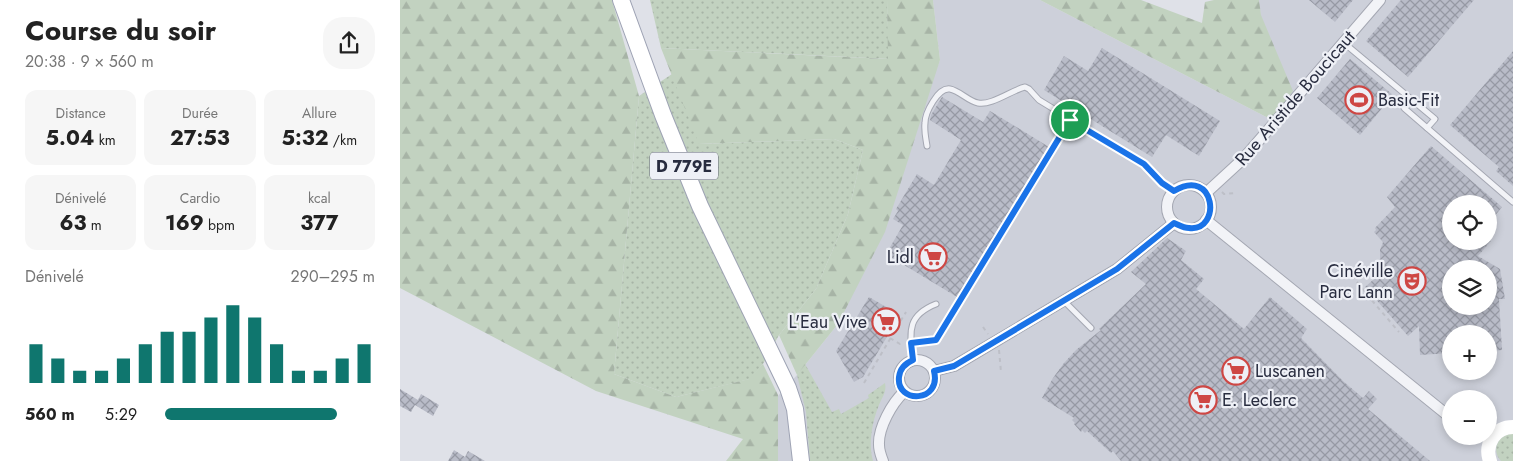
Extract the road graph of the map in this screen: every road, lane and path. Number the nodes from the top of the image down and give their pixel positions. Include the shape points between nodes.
1 (622, 0) edge
2 (1380, 0) edge
3 (1344, 43) junction
4 (1412, 99) junction
5 (1070, 120) junction
6 (1427, 128) junction
7 (927, 146) dead end
8 (1174, 191) junction
9 (1206, 193) junction
10 (1513, 202) edge
11 (1206, 220) junction
12 (1174, 223) junction
13 (1342, 263) dead end
14 (1064, 301) junction
15 (936, 304) dead end
16 (906, 312) dead end
17 (983, 327) dead end
18 (1091, 328) dead end
19 (1399, 332) dead end
20 (987, 333) dead end
21 (890, 338) junction
22 (911, 343) junction
23 (999, 350) dead end
24 (913, 360) junction
25 (934, 371) junction
26 (1000, 372) dead end
27 (864, 383) dead end
28 (904, 392) junction
29 (1442, 411) edge
30 (1513, 427) edge
31 (1497, 433) edge
32 (1487, 445) edge
33 (801, 461) edge
34 (882, 461) edge
35 (1490, 461) edge

1 - 33 main road, D 779E via 663,116 700,206 788,388
2 - 3 street, Rue Aristide Boucicaut
3 - 4 lane
3 - 9 street, Rue Aristide Boucicaut via 1243,159
4 - 6 lane via 1404,108
4 - 6 lane via 1435,119
5 - 7 lane via 1025,87 998,99 978,103 950,89 941,91 926,117
5 - 8 lane via 1144,164
5 - 22 path via 936,340
6 - 10 lane
8 - 9 street via 1190,185 1200,187
8 - 12 street via 1167,207
9 - 11 street via 1211,207
11 - 12 street via 1191,229
11 - 29 street
12 - 14 street via 1117,269
13 - 19 path
14 - 18 lane
14 - 25 street via 954,366
15 - 22 lane via 915,316
16 - 21 path
17 - 20 path
21 - 22 path via 900,344
21 - 27 path
22 - 24 lane
23 - 26 path
24 - 25 street via 926,362
24 - 28 street via 904,365 899,375
25 - 28 street via 935,383 928,393 919,397
28 - 34 street via 884,421 879,444
30 - 31 street
32 - 35 street

